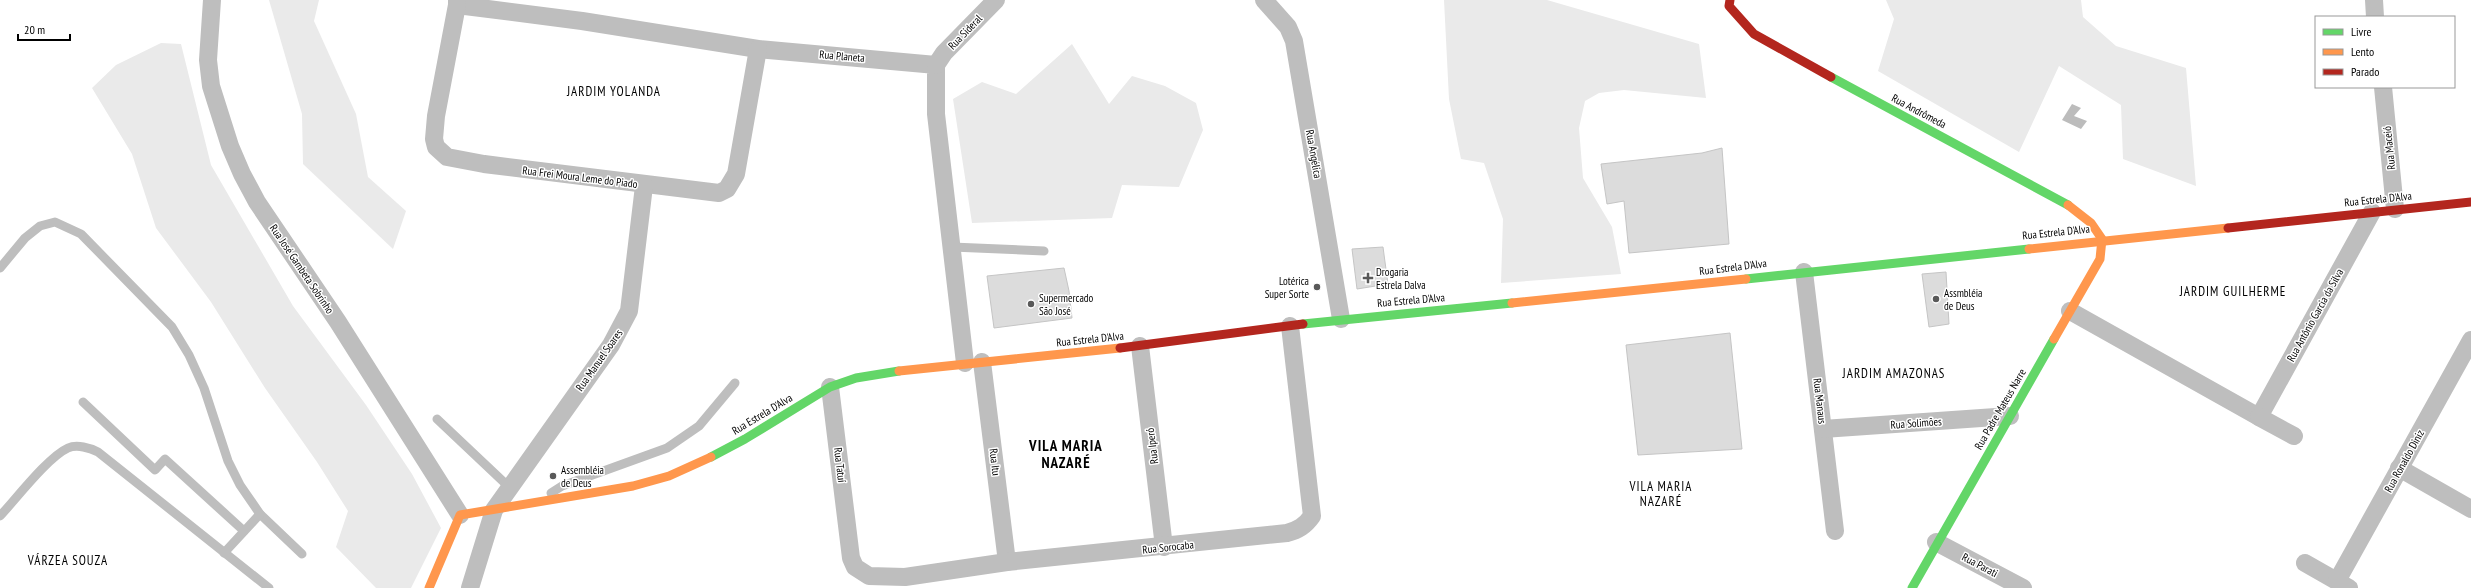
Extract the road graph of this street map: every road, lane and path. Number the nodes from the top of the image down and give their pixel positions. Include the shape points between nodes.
1 (212, 0) edge
2 (996, 0) edge
3 (1264, 0) edge
4 (1730, 0) edge
5 (2374, 0) edge
6 (457, 2) edge
7 (2376, 16) edge
8 (758, 49) junction
9 (936, 65) junction
10 (2383, 88) edge
11 (644, 186) junction
12 (2471, 202) edge
13 (2395, 209) junction
14 (2372, 212) junction
15 (2102, 240) junction
16 (952, 247) junction
17 (1044, 251) dead end
18 (0, 268) edge
19 (1804, 272) junction
20 (2070, 311) junction
21 (1341, 319) junction
22 (1290, 326) junction
23 (2471, 340) edge
24 (1140, 346) junction
25 (2467, 360) edge
26 (982, 362) junction
27 (965, 363) junction
28 (735, 383) dead end
29 (830, 388) junction
30 (83, 402) dead end
31 (2010, 416) junction
32 (2259, 417) junction
33 (437, 419) dead end
34 (1823, 429) junction
35 (2294, 436) dead end
36 (2399, 468) junction
37 (509, 487) junction
38 (541, 502) junction
39 (2471, 509) edge
40 (494, 510) junction
41 (260, 514) junction
42 (460, 515) junction
43 (0, 516) edge
44 (244, 531) junction
45 (1835, 531) dead end
46 (850, 542) joint
47 (1936, 542) junction
48 (1164, 547) junction
49 (224, 553) junction
50 (302, 554) dead end
51 (1007, 562) junction
52 (2305, 563) dead end
53 (906, 582) edge
54 (2343, 585) edge
55 (269, 588) edge
56 (429, 588) edge
57 (470, 588) edge
58 (1912, 588) edge
59 (2023, 588) edge

1 - 42 street, Rua José Gambeta Sobrinho via 208,48 211,86 230,146 242,174 257,202 338,322
2 - 9 street, Rua Sideral via 944,53
3 - 21 street, Rua Angélica via 1288,27 1294,41
4 - 15 street, Rua Andrômeda via 1729,6 1754,34 1765,42 2067,205 2091,223
5 - 7 street
6 - 8 street, Rua Planeta
6 - 11 street, Rua Frei Moura Leme do Piado via 436,116 434,139 440,152 446,157 484,164
8 - 9 street, Rua Planeta
8 - 11 street, Rua Frei Moura Leme do Piado via 736,174 727,189 719,193 708,193
9 - 16 street via 936,114
10 - 13 street, Rua Maceió
11 - 37 street, Rua Manuel Soares via 632,293 629,311 622,327
12 - 13 street, Rua Estrela D'Alva
13 - 14 street, Rua Estrela D'Alva
14 - 15 street, Rua Estrela D'Alva
14 - 32 street, Rua Antônio Garcia da Silva
15 - 19 street, Rua Estrela D'Alva
15 - 20 street, Rua Padre Mateus Narre via 2100,259
16 - 17 lane
16 - 27 street
18 - 41 lane via 40,226 55,222 81,234 152,304 189,354 204,388 228,462
19 - 21 street, Rua Estrela D'Alva
19 - 34 street, Rua Manaus
20 - 31 street, Rua Padre Mateus Narre
20 - 32 street
21 - 22 street, Rua Estrela D'Alva
22 - 24 street, Rua Estrela D'Alva
22 - 48 street, Rua Sorocaba via 1312,516 1298,530 1287,533
23 - 25 street, Rua Ronaldo Diniz
24 - 26 street, Rua Estrela D'Alva
24 - 48 street, Rua Iperó
25 - 36 street, Rua Ronaldo Diniz
26 - 27 street, Rua Estrela D'Alva
26 - 51 street, Rua Itu
27 - 29 street, Rua Estrela D'Alva via 888,372 856,378
28 - 38 lane via 699,426 682,438 651,455 562,486
29 - 38 street, Rua Estrela D'Alva via 703,462 669,476 633,486
29 - 46 street, Rua Tatuí
30 - 44 lane via 155,470 165,459
31 - 34 street, Rua Solimões
31 - 47 street, Rua Padre Mateus Narre
32 - 35 street
33 - 37 lane
34 - 45 street, Rua Manaus
36 - 39 street
36 - 54 street, Rua Ronaldo Diniz
37 - 40 street, Rua Manuel Soares
38 - 40 street, Rua Estrela D'Alva
40 - 42 street, Rua Estrela D'Alva
40 - 57 street, Rua Manuel Soares
41 - 44 lane
41 - 50 lane
42 - 56 street
43 - 49 lane via 55,457 69,447 86,447 98,452
44 - 49 lane
46 - 53 street, Rua Sorocaba via 851,558 856,568 869,576
47 - 58 street, Rua Padre Mateus Narre
47 - 59 street, Rua Parati
48 - 51 street, Rua Sorocaba
49 - 55 lane
51 - 53 street, Rua Sorocaba
52 - 54 street

